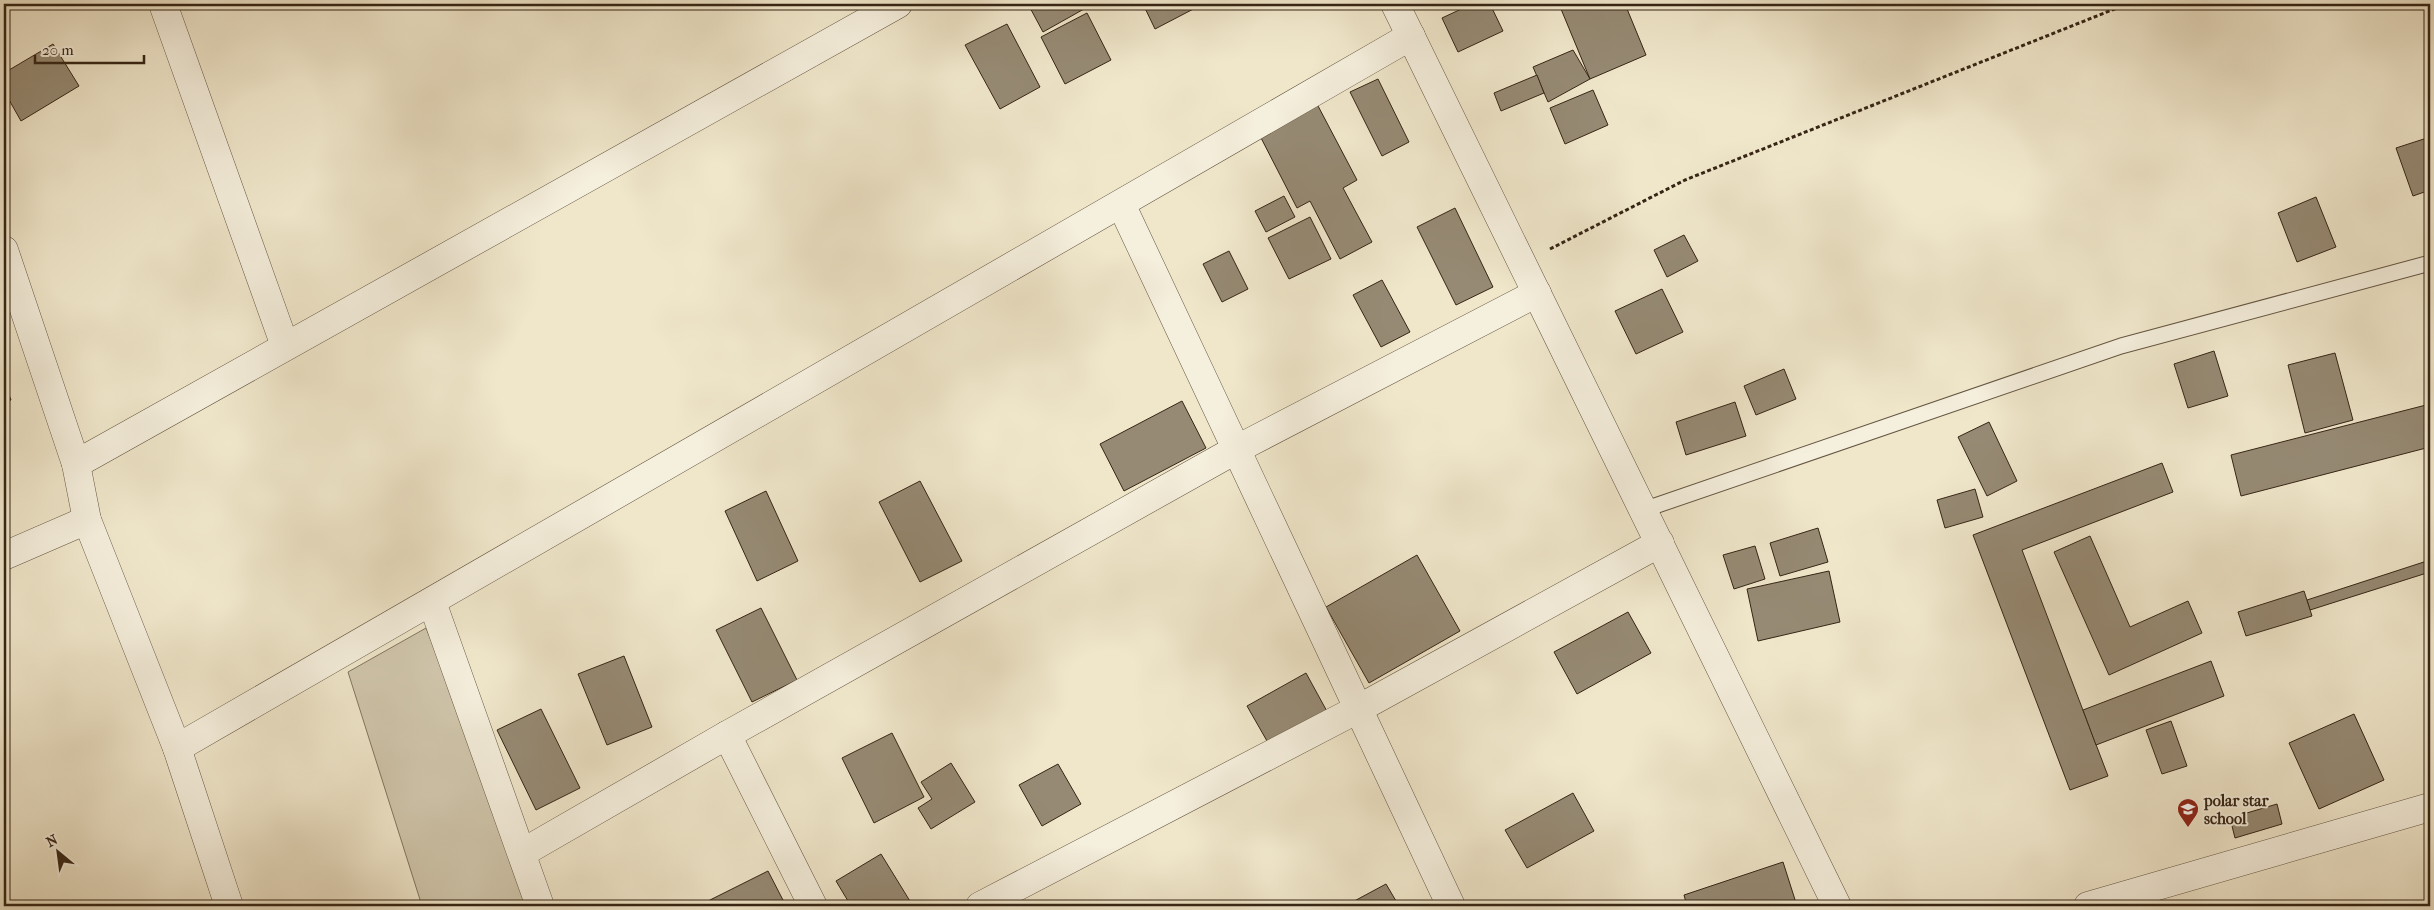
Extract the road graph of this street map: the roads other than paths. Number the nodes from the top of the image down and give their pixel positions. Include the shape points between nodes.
1 (163, 4) edge
2 (898, 4) edge
3 (1395, 4) edge
4 (1412, 36) junction
5 (1121, 204) junction
6 (4, 250) edge
7 (2430, 263) edge
8 (1537, 293) junction
9 (285, 346) junction
10 (1237, 449) junction
11 (76, 464) junction
12 (1643, 510) junction
13 (87, 520) junction
14 (1660, 543) junction
15 (4, 556) edge
16 (432, 602) junction
17 (1358, 709) junction
18 (727, 735) junction
19 (177, 748) junction
20 (2430, 807) edge
21 (522, 853) junction
22 (229, 906) edge
23 (540, 906) edge
24 (813, 906) edge
25 (980, 906) edge
26 (1451, 906) edge
27 (1838, 906) edge
28 (2088, 906) edge

1 - 9 street
2 - 9 street
3 - 4 street
4 - 5 street
4 - 8 street
5 - 10 street
5 - 16 street
6 - 11 street
7 - 12 lane via 2121,346
8 - 10 street
8 - 12 street
9 - 11 street
10 - 17 street
10 - 18 street
11 - 13 street
12 - 14 street
13 - 15 street
13 - 19 street
14 - 17 street
14 - 27 street
16 - 19 street
16 - 21 street
17 - 25 street
17 - 26 street
18 - 21 street
18 - 24 street
19 - 22 street
20 - 28 street
21 - 23 street

